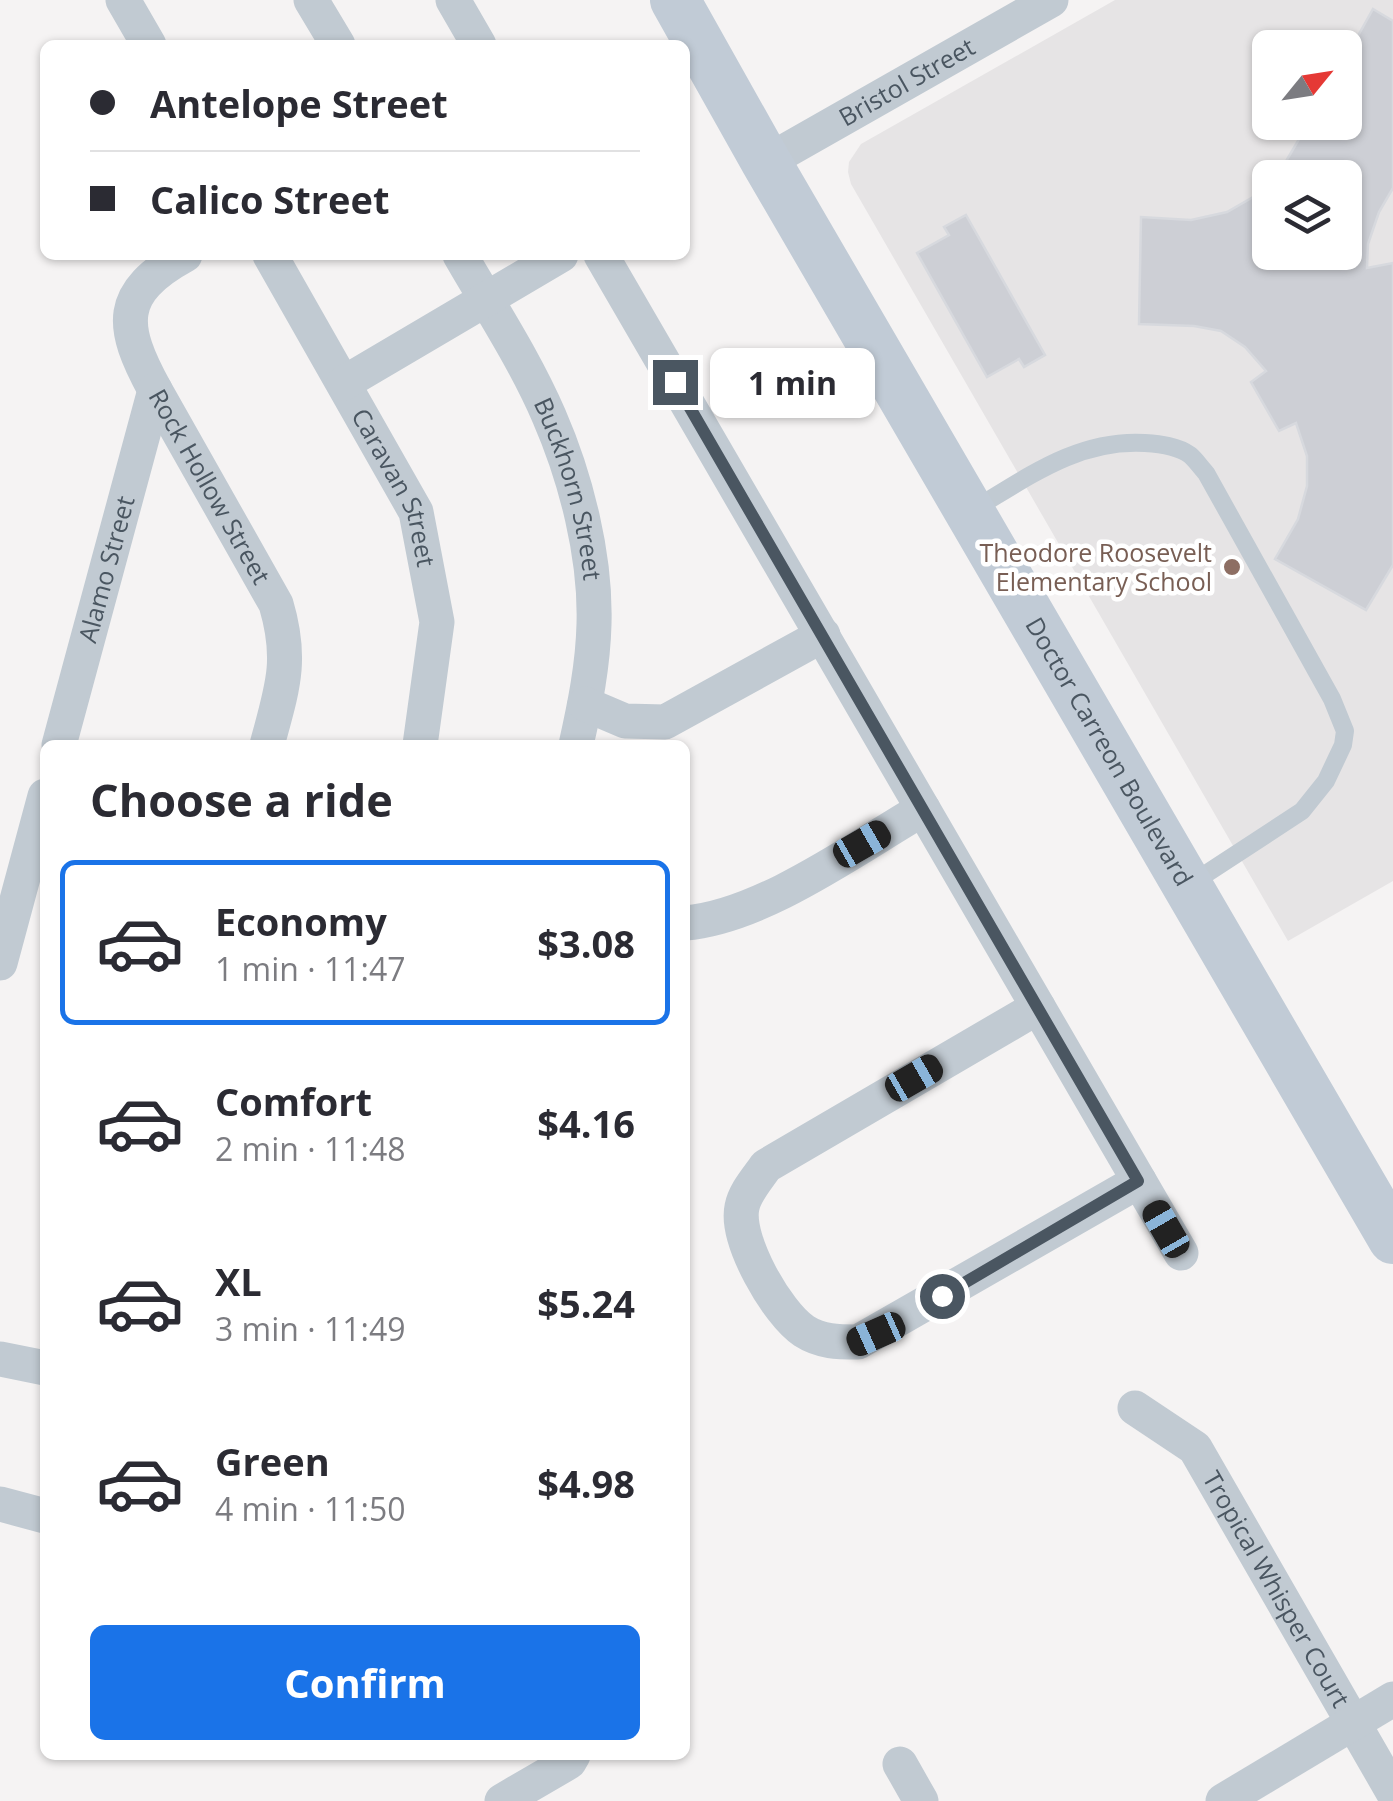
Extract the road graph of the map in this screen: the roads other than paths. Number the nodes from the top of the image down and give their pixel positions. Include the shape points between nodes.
1 (123, 0) edge
2 (311, 0) edge
3 (453, 0) edge
4 (676, 0) edge
5 (1051, 0) edge
6 (146, 40) edge
7 (335, 40) edge
8 (476, 40) edge
9 (766, 162) junction
10 (177, 260) edge
11 (273, 260) edge
12 (463, 260) edge
13 (551, 260) edge
14 (604, 260) edge
15 (485, 298) junction
16 (344, 383) junction
17 (155, 390) junction
18 (970, 512) junction
19 (822, 636) junction
20 (586, 704) junction
21 (60, 740) edge
22 (268, 740) edge
23 (421, 740) edge
24 (577, 740) edge
25 (923, 809) junction
26 (40, 814) edge
27 (1187, 886) junction
28 (690, 922) edge
29 (0, 962) edge
30 (1038, 1007) junction
31 (1138, 1181) junction
32 (1393, 1239) edge
33 (1180, 1254) dead end
34 (0, 1358) edge
35 (40, 1367) edge
36 (1135, 1408) dead end
37 (0, 1504) edge
38 (40, 1515) edge
39 (1393, 1700) edge
40 (1354, 1723) junction
41 (570, 1760) edge
42 (900, 1764) dead end
43 (1393, 1792) edge
44 (502, 1801) edge
45 (921, 1801) edge
46 (1224, 1801) edge

1 - 6 street
2 - 7 street
3 - 8 street
4 - 9 main road, Doctor Carreon Boulevard
5 - 9 street, Bristol Street
9 - 18 main road, Doctor Carreon Boulevard
10 - 17 street, Rock Hollow Street via 141,288 130,314 130,336
11 - 16 street, Caravan Street
12 - 15 street, Buckhorn Street
13 - 15 street
14 - 19 street
15 - 16 street
15 - 20 street, Buckhorn Street via 549,415 571,479 594,622
16 - 23 street, Caravan Street via 416,512 437,622
17 - 21 street, Alamo Street
17 - 22 street, Rock Hollow Street via 276,604 286,664
18 - 27 main road, Doctor Carreon Boulevard
18 - 27 lane via 1065,455 1095,446 1164,444 1188,453 1206,474 1344,732 1326,781 1302,811
19 - 20 street via 665,722 624,722
19 - 25 street
20 - 24 street, Buckhorn Street
25 - 28 street via 771,897
25 - 30 street
26 - 29 street
27 - 32 main road, Doctor Carreon Boulevard
30 - 31 street
30 - 31 street via 766,1166 741,1209 745,1244 786,1316 829,1342 858,1342
31 - 33 street
34 - 35 street
36 - 40 street, Tropical Whisper Court via 1195,1448
37 - 38 street
39 - 40 street
40 - 43 street, Tropical Whisper Court
40 - 46 street
41 - 44 street
42 - 45 street

